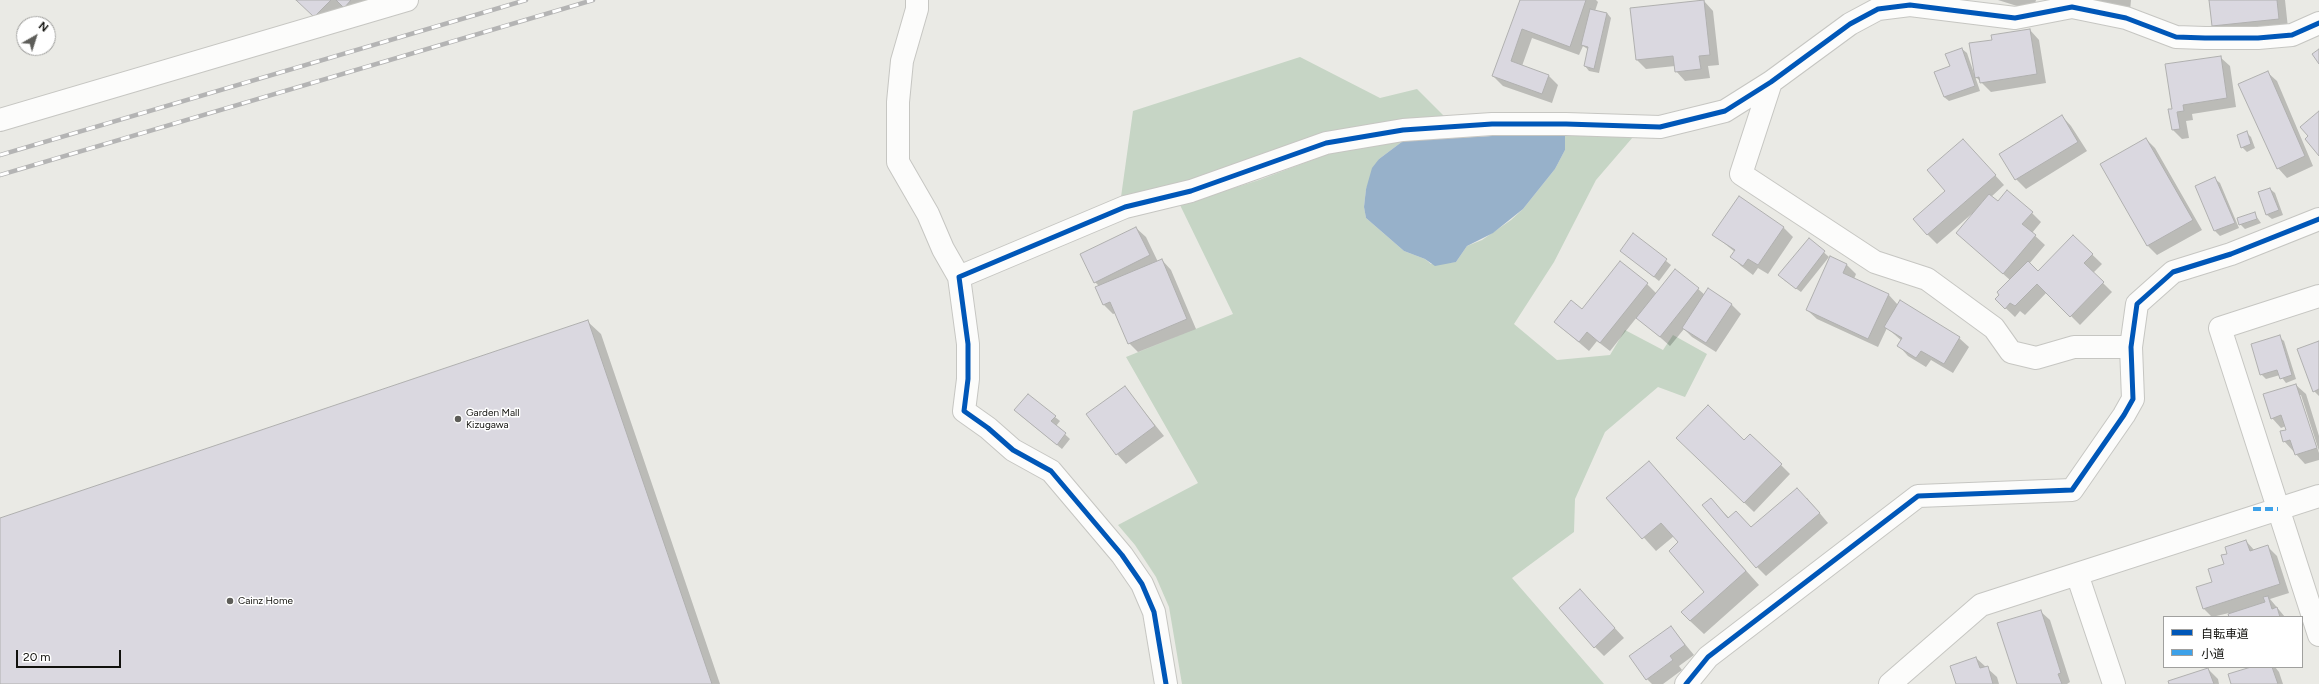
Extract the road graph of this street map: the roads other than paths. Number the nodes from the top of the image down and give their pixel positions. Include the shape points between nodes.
1 (407, 0) edge
2 (917, 0) edge
3 (2072, 3) edge
4 (2319, 23) edge
5 (1771, 82) junction
6 (0, 120) edge
7 (2319, 219) edge
8 (959, 277) junction
9 (2319, 296) edge
10 (2131, 346) junction
11 (2319, 496) edge
12 (2278, 509) junction
13 (2077, 574) junction
14 (2319, 635) edge
15 (1166, 684) edge
16 (1686, 684) edge
17 (1890, 684) edge
18 (2114, 684) edge

1 - 6 street
2 - 8 street via 917,9 902,60 898,102 898,162 928,214 943,250
3 - 4 street via 2126,18 2176,37 2258,38 2292,35
3 - 5 street via 2015,18 1910,5 1878,9 1850,24
5 - 8 street via 1725,111 1660,127 1492,124 1403,130 1326,144 1191,191 1125,207
5 - 10 street via 1741,174 1875,262 1928,279 1994,328 2011,352 2036,358 2074,347
7 - 10 street via 2231,254 2173,272 2136,304
8 - 15 street via 968,344 968,379 964,410 1013,450 1051,471 1122,555 1142,584 1154,612
9 - 12 street via 2220,328
10 - 16 street via 2133,399 2072,490 1918,496 1708,657
11 - 12 street
12 - 13 street
12 - 14 street
13 - 17 street via 1981,605
13 - 18 street

